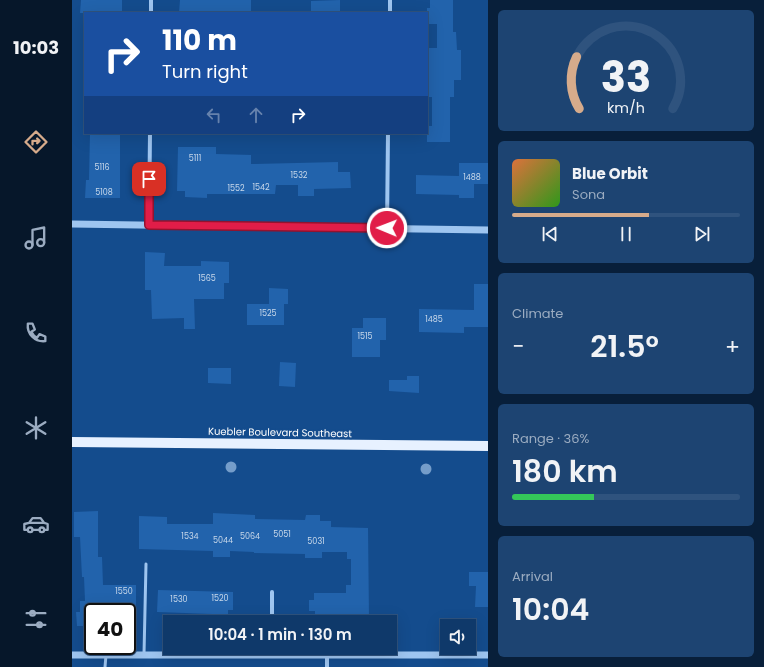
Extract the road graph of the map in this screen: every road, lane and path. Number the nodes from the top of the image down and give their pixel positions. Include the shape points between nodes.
1 (151, 0) edge
2 (390, 0) edge
3 (151, 12) edge
4 (390, 12) edge
5 (150, 134) edge
6 (388, 134) edge
7 (72, 224) edge
8 (149, 225) junction
9 (387, 228) junction
10 (488, 230) edge
11 (72, 442) edge
12 (488, 446) edge
13 (146, 564) dead end
14 (272, 592) dead end
15 (272, 615) edge
16 (72, 655) edge
17 (84, 655) edge
18 (106, 655) joint
19 (488, 655) edge
20 (144, 656) junction
21 (272, 656) joint
22 (327, 656) junction
23 (106, 667) edge
24 (327, 667) edge

1 - 3 street
2 - 4 street
5 - 8 street
6 - 9 street
7 - 8 street
8 - 9 street
9 - 10 street
11 - 12 main road, Kuebler Boulevard Southeast
13 - 20 lane
14 - 15 street
16 - 17 street
18 - 20 street
18 - 23 lane
19 - 22 street
20 - 21 street
21 - 22 street
22 - 24 street

